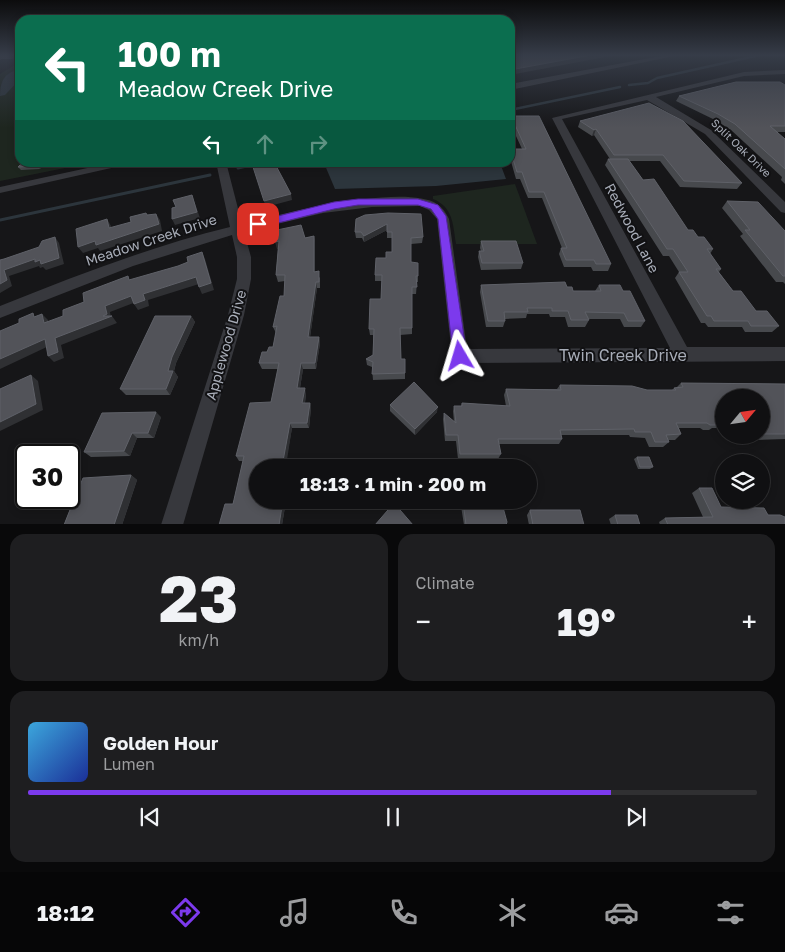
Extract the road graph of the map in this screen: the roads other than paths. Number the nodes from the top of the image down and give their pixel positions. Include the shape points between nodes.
1 (547, 79) edge
2 (720, 79) edge
3 (515, 86) edge
4 (647, 96) junction
5 (109, 167) edge
6 (222, 167) edge
7 (0, 190) edge
8 (785, 209) edge
9 (237, 229) junction
10 (0, 312) edge
11 (785, 354) edge
12 (682, 355) junction
13 (460, 356) joint
14 (172, 524) edge

1 - 3 street
2 - 4 street
4 - 8 street, Split Oak Drive via 708,132
4 - 12 street, Redwood Lane via 560,116 557,120
5 - 7 street
6 - 9 street, Applewood Drive
9 - 10 street, Meadow Creek Drive via 133,260
9 - 13 street, Meadow Creek Drive via 345,204 418,202 435,207 443,219
9 - 14 street, Applewood Drive via 244,257 244,279
11 - 12 street, Twin Creek Drive
12 - 13 street, Twin Creek Drive

